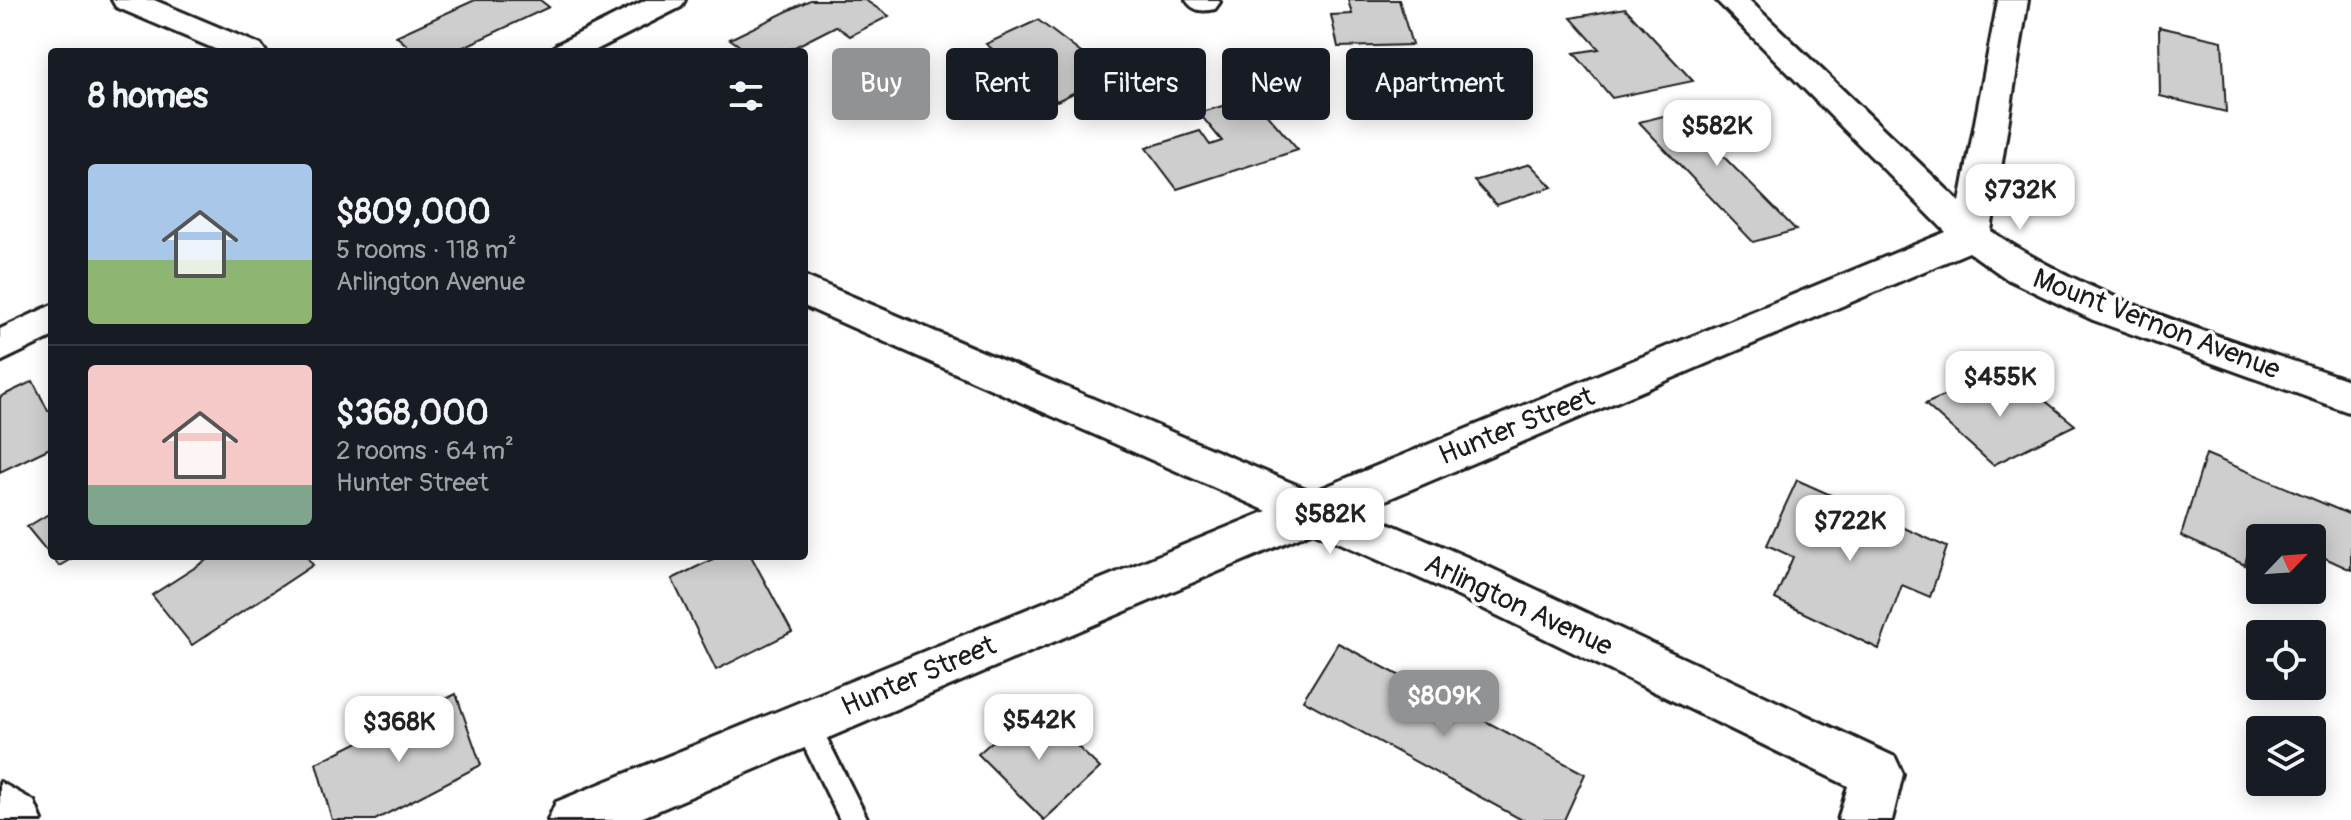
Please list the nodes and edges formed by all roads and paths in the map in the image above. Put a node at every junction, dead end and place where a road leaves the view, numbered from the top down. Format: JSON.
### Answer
{"nodes":[{"id":1,"x":127,"y":0,"type":"edge"},
{"id":2,"x":670,"y":0,"type":"edge"},
{"id":3,"x":1731,"y":0,"type":"edge"},
{"id":4,"x":2013,"y":0,"type":"edge"},
{"id":5,"x":241,"y":48,"type":"edge"},
{"id":6,"x":575,"y":48,"type":"edge"},
{"id":7,"x":1972,"y":236,"type":"junction"},
{"id":8,"x":808,"y":292,"type":"edge"},
{"id":9,"x":48,"y":321,"type":"edge"},
{"id":10,"x":0,"y":347,"type":"edge"},
{"id":11,"x":2351,"y":397,"type":"edge"},
{"id":12,"x":1311,"y":509,"type":"junction"},
{"id":13,"x":805,"y":722,"type":"junction"},
{"id":14,"x":1871,"y":797,"type":"edge"},
{"id":15,"x":0,"y":809,"type":"edge"},
{"id":16,"x":14,"y":820,"type":"edge"},
{"id":17,"x":575,"y":820,"type":"edge"},
{"id":18,"x":854,"y":820,"type":"edge"}],
"edges":[{"from":1,"to":5,"type":"street"},
{"from":2,"to":6,"type":"street"},
{"from":3,"to":7,"type":"street","name":"Mount Vernon Avenue"},
{"from":4,"to":7,"type":"street"},
{"from":7,"to":11,"type":"street","name":"Mount Vernon Avenue"},
{"from":7,"to":12,"type":"street","name":"Hunter Street"},
{"from":8,"to":12,"type":"street","name":"Arlington Avenue"},
{"from":9,"to":10,"type":"street"},
{"from":12,"to":13,"type":"street","name":"Hunter Street"},
{"from":12,"to":14,"type":"street","name":"Arlington Avenue"},
{"from":13,"to":17,"type":"street","name":"Hunter Street"},
{"from":13,"to":18,"type":"lane"},
{"from":15,"to":16,"type":"main road"}]}
